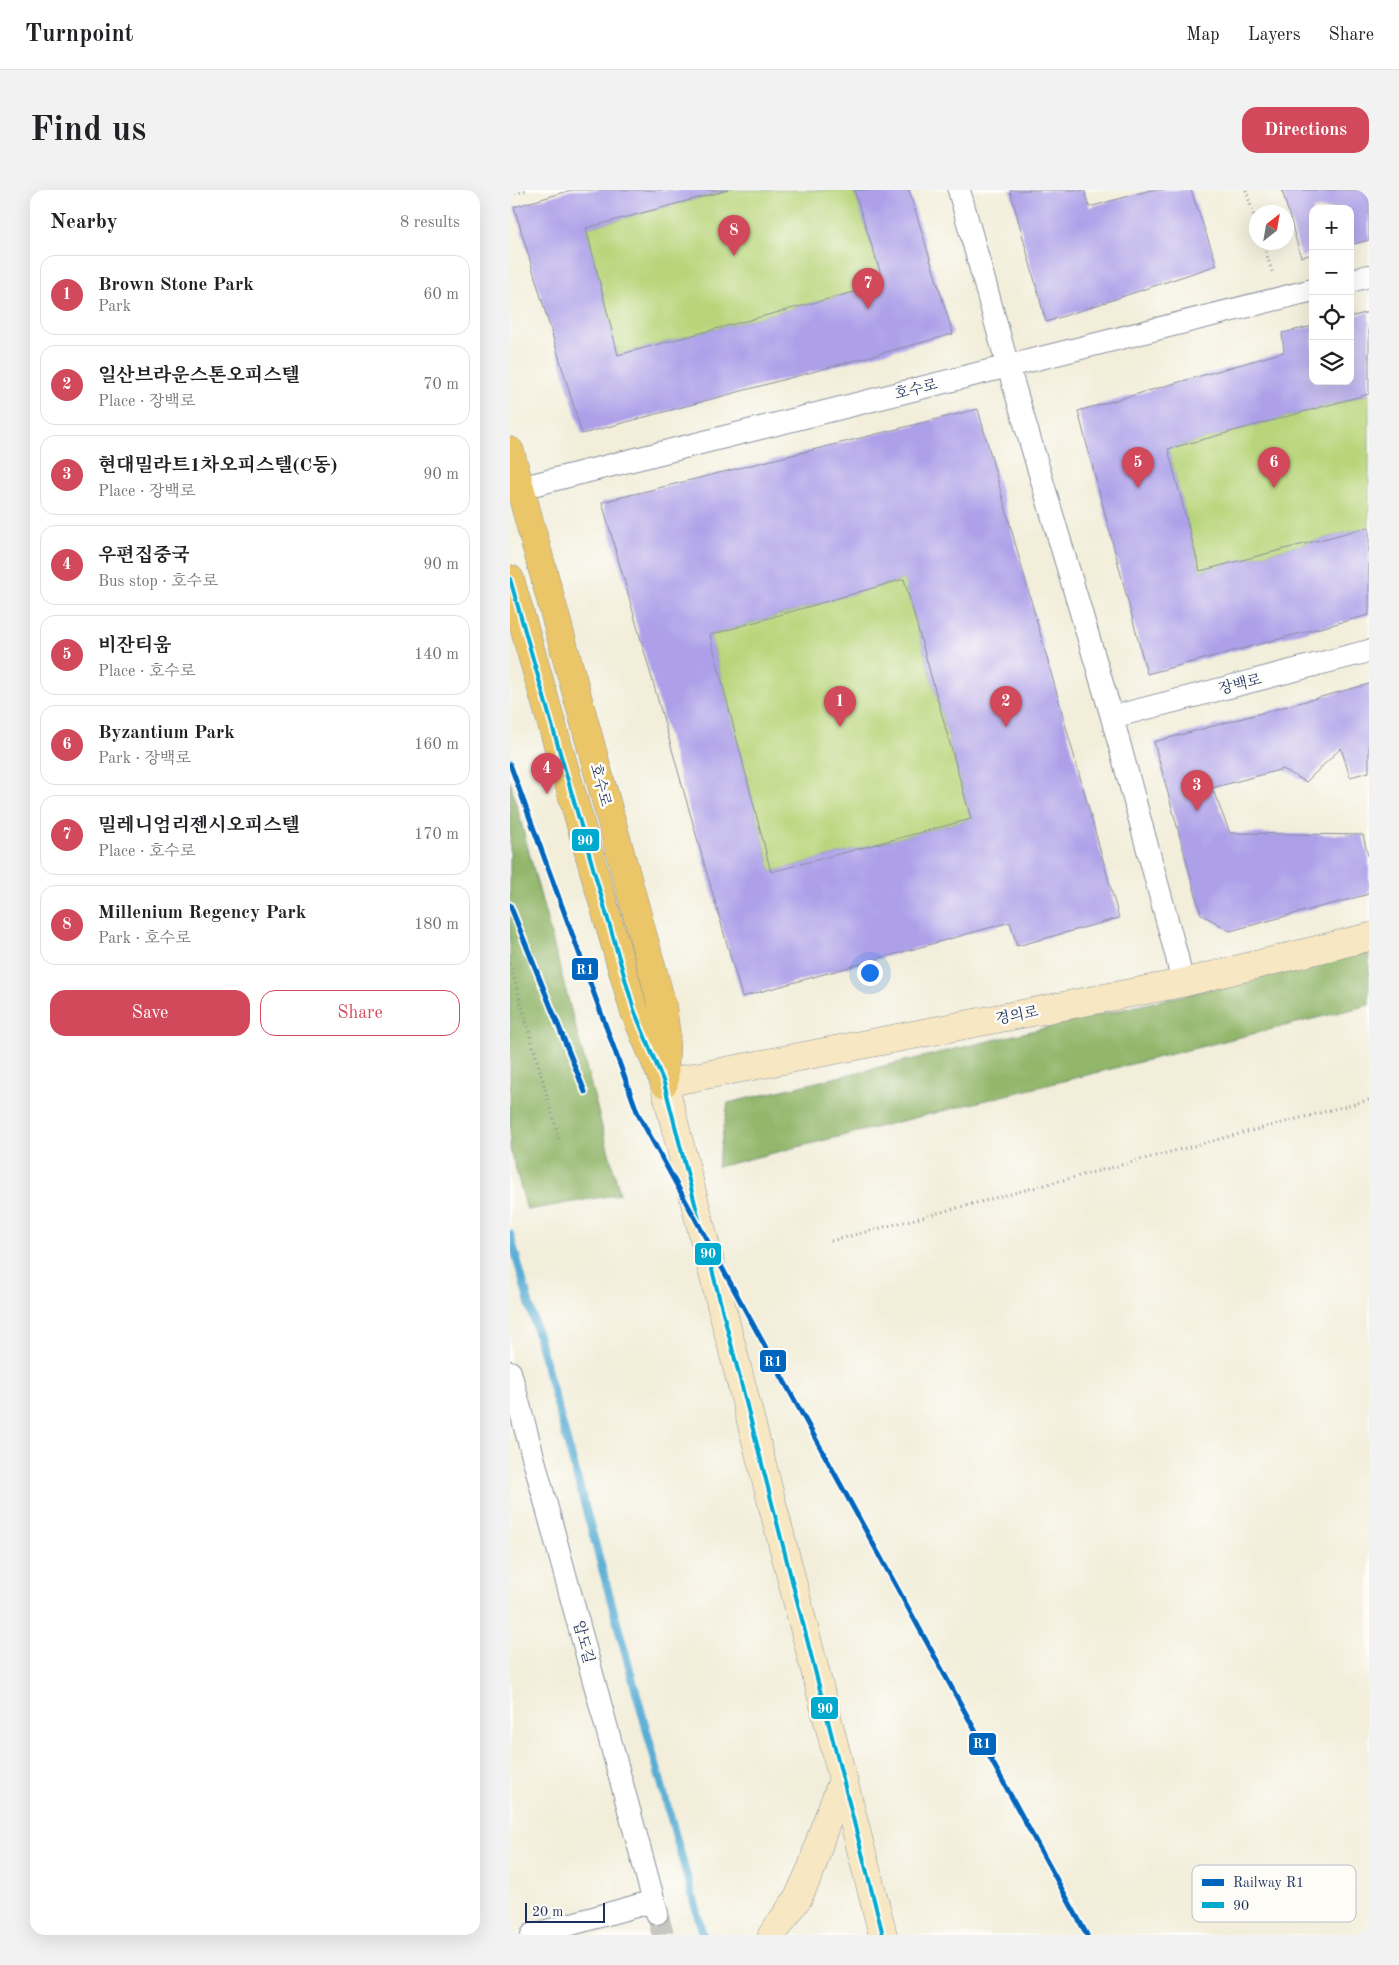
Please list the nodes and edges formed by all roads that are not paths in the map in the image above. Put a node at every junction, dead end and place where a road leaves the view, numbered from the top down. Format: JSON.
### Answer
{"nodes":[{"id":1,"x":960,"y":190,"type":"edge"},
{"id":2,"x":1369,"y":276,"type":"edge"},
{"id":3,"x":1354,"y":280,"type":"edge"},
{"id":4,"x":1309,"y":291,"type":"edge"},
{"id":5,"x":1008,"y":366,"type":"junction"},
{"id":6,"x":510,"y":451,"type":"edge"},
{"id":7,"x":520,"y":488,"type":"junction"},
{"id":8,"x":510,"y":579,"type":"edge"},
{"id":9,"x":1369,"y":651,"type":"edge"},
{"id":10,"x":1112,"y":718,"type":"junction"},
{"id":11,"x":1369,"y":937,"type":"edge"},
{"id":12,"x":1182,"y":983,"type":"junction"},
{"id":13,"x":664,"y":1083,"type":"junction"},
{"id":14,"x":510,"y":1372,"type":"edge"},
{"id":15,"x":843,"y":1780,"type":"junction"},
{"id":16,"x":876,"y":1934,"type":"edge"},
{"id":17,"x":532,"y":1935,"type":"edge"},
{"id":18,"x":772,"y":1935,"type":"edge"}],
"edges":[{"from":1,"to":5,"type":"street"},
{"from":2,"to":3,"type":"street"},
{"from":4,"to":5,"type":"street","name":"호수로"},
{"from":5,"to":7,"type":"street","name":"호수로"},
{"from":5,"to":10,"type":"street"},
{"from":6,"to":7,"type":"main road","name":"호수로"},
{"from":7,"to":13,"type":"main road","name":"호수로"},
{"from":8,"to":13,"type":"main road","name":"호수로"},
{"from":9,"to":10,"type":"street","name":"장백로"},
{"from":10,"to":12,"type":"street"},
{"from":11,"to":12,"type":"main road","name":"경의로"},
{"from":12,"to":13,"type":"main road","name":"경의로"},
{"from":13,"to":15,"type":"main road","name":"호수로"},
{"from":14,"to":17,"type":"street","name":"압도길"},
{"from":15,"to":16,"type":"main road","name":"호수로"},
{"from":15,"to":18,"type":"main road"}]}
